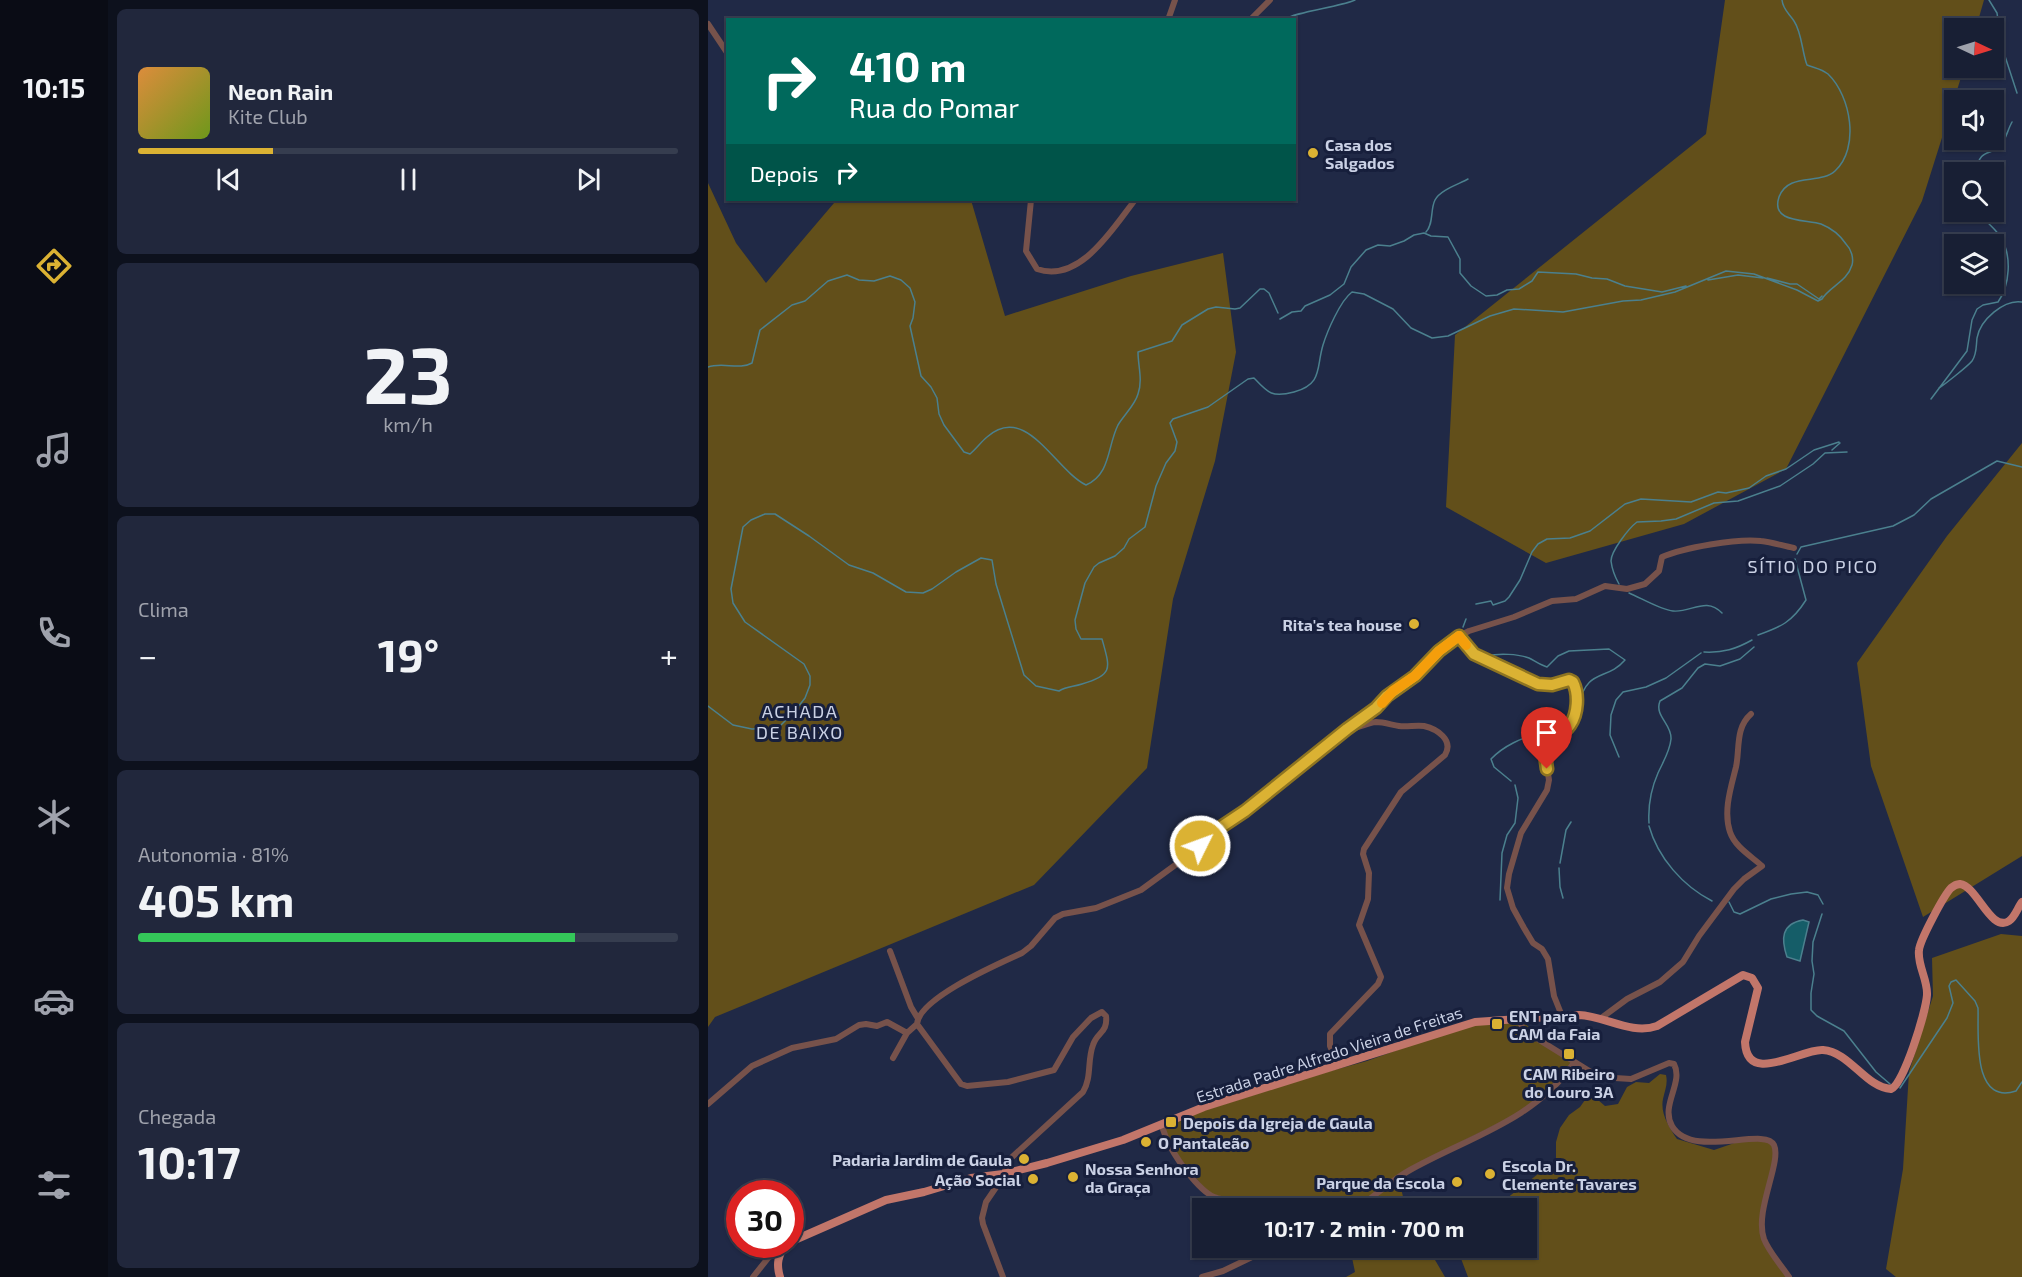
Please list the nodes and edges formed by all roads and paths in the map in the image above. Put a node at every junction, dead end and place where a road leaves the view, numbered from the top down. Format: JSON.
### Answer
{"nodes":[{"id":1,"x":1175,"y":0,"type":"edge"},
{"id":2,"x":1270,"y":0,"type":"edge"},
{"id":3,"x":1169,"y":18,"type":"edge"},
{"id":4,"x":1252,"y":18,"type":"edge"},
{"id":5,"x":708,"y":24,"type":"edge"},
{"id":6,"x":726,"y":51,"type":"edge"},
{"id":7,"x":1031,"y":201,"type":"edge"},
{"id":8,"x":1134,"y":201,"type":"edge"},
{"id":9,"x":1794,"y":548,"type":"dead end"},
{"id":10,"x":1459,"y":636,"type":"junction"},
{"id":11,"x":1750,"y":714,"type":"dead end"},
{"id":12,"x":1347,"y":729,"type":"junction"},
{"id":13,"x":2022,"y":902,"type":"edge"},
{"id":14,"x":890,"y":951,"type":"dead end"},
{"id":15,"x":1562,"y":1016,"type":"junction"},
{"id":16,"x":1519,"y":1019,"type":"junction"},
{"id":17,"x":1600,"y":1019,"type":"junction"},
{"id":18,"x":917,"y":1021,"type":"junction"},
{"id":19,"x":907,"y":1033,"type":"junction"},
{"id":20,"x":893,"y":1058,"type":"dead end"},
{"id":21,"x":1574,"y":1063,"type":"junction"},
{"id":22,"x":1338,"y":1064,"type":"junction"},
{"id":23,"x":708,"y":1104,"type":"edge"},
{"id":24,"x":1161,"y":1124,"type":"junction"},
{"id":25,"x":1003,"y":1174,"type":"junction"},
{"id":26,"x":1215,"y":1198,"type":"edge"},
{"id":27,"x":1369,"y":1198,"type":"edge"},
{"id":28,"x":804,"y":1236,"type":"edge"},
{"id":29,"x":768,"y":1258,"type":"edge"},
{"id":30,"x":779,"y":1258,"type":"edge"},
{"id":31,"x":1249,"y":1258,"type":"edge"},
{"id":32,"x":753,"y":1277,"type":"edge"},
{"id":33,"x":780,"y":1277,"type":"edge"},
{"id":34,"x":1003,"y":1277,"type":"edge"},
{"id":35,"x":1202,"y":1277,"type":"edge"},
{"id":36,"x":1789,"y":1277,"type":"edge"}],
"edges":[{"from":1,"to":3,"type":"street"},
{"from":2,"to":4,"type":"street"},
{"from":5,"to":6,"type":"street"},
{"from":7,"to":8,"type":"street"},
{"from":9,"to":10,"type":"street"},
{"from":10,"to":12,"type":"street"},
{"from":10,"to":15,"type":"street"},
{"from":11,"to":17,"type":"street"},
{"from":12,"to":18,"type":"street"},
{"from":12,"to":22,"type":"street"},
{"from":13,"to":17,"type":"main road","name":"Estrada Padre Alfredo Vieira de Freitas"},
{"from":14,"to":18,"type":"street"},
{"from":15,"to":16,"type":"main road","name":"Estrada Padre Alfredo Vieira de Freitas"},
{"from":15,"to":17,"type":"main road","name":"Estrada Padre Alfredo Vieira de Freitas"},
{"from":16,"to":21,"type":"street"},
{"from":16,"to":22,"type":"main road","name":"Estrada Padre Alfredo Vieira de Freitas"},
{"from":18,"to":19,"type":"street"},
{"from":18,"to":25,"type":"street"},
{"from":19,"to":20,"type":"street"},
{"from":19,"to":23,"type":"street"},
{"from":21,"to":27,"type":"street"},
{"from":21,"to":36,"type":"street"},
{"from":22,"to":24,"type":"main road","name":"Estrada Padre Alfredo Vieira de Freitas"},
{"from":24,"to":25,"type":"main road","name":"Estrada Padre Alfredo Vieira de Freitas"},
{"from":24,"to":26,"type":"street"},
{"from":25,"to":28,"type":"main road","name":"Estrada Padre Alfredo Vieira de Freitas"},
{"from":25,"to":34,"type":"street"},
{"from":29,"to":32,"type":"street"},
{"from":30,"to":33,"type":"main road"},
{"from":31,"to":35,"type":"street"}]}
